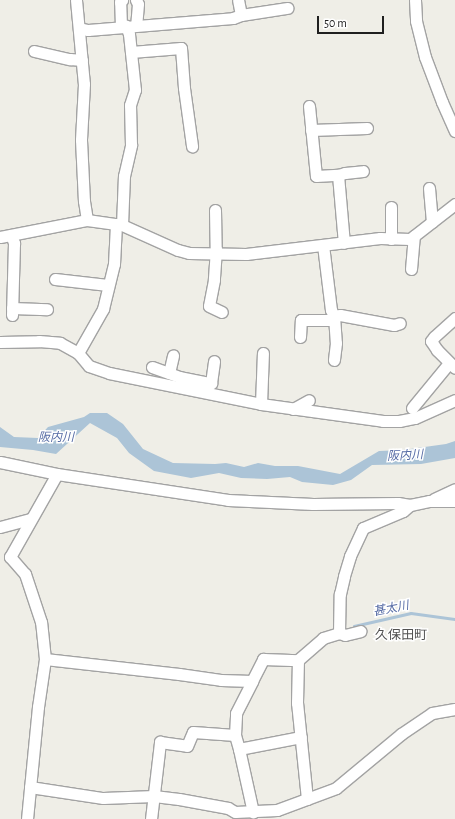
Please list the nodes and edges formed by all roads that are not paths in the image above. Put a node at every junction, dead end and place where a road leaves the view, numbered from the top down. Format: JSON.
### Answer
{"nodes":[{"id":1,"x":76,"y":0,"type":"edge"},
{"id":2,"x":122,"y":0,"type":"edge"},
{"id":3,"x":136,"y":0,"type":"edge"},
{"id":4,"x":238,"y":0,"type":"edge"},
{"id":5,"x":414,"y":0,"type":"edge"},
{"id":6,"x":287,"y":8,"type":"dead end"},
{"id":7,"x":241,"y":15,"type":"junction"},
{"id":8,"x":128,"y":26,"type":"junction"},
{"id":9,"x":79,"y":28,"type":"junction"},
{"id":10,"x":34,"y":51,"type":"dead end"},
{"id":11,"x":131,"y":52,"type":"junction"},
{"id":12,"x":82,"y":60,"type":"junction"},
{"id":13,"x":310,"y":106,"type":"dead end"},
{"id":14,"x":367,"y":128,"type":"dead end"},
{"id":15,"x":454,"y":128,"type":"edge"},
{"id":16,"x":311,"y":130,"type":"junction"},
{"id":17,"x":192,"y":146,"type":"dead end"},
{"id":18,"x":363,"y":170,"type":"dead end"},
{"id":19,"x":338,"y":175,"type":"junction"},
{"id":20,"x":428,"y":188,"type":"dead end"},
{"id":21,"x":455,"y":204,"type":"edge"},
{"id":22,"x":391,"y":207,"type":"dead end"},
{"id":23,"x":216,"y":210,"type":"dead end"},
{"id":24,"x":87,"y":220,"type":"junction"},
{"id":25,"x":432,"y":222,"type":"junction"},
{"id":26,"x":119,"y":224,"type":"junction"},
{"id":27,"x":6,"y":236,"type":"edge"},
{"id":28,"x":414,"y":236,"type":"junction"},
{"id":29,"x":391,"y":239,"type":"junction"},
{"id":30,"x":344,"y":243,"type":"junction"},
{"id":31,"x":323,"y":245,"type":"junction"},
{"id":32,"x":215,"y":255,"type":"junction"},
{"id":33,"x":411,"y":270,"type":"dead end"},
{"id":34,"x":55,"y":279,"type":"dead end"},
{"id":35,"x":108,"y":285,"type":"junction"},
{"id":36,"x":47,"y":309,"type":"dead end"},
{"id":37,"x":222,"y":312,"type":"dead end"},
{"id":38,"x":334,"y":316,"type":"junction"},
{"id":39,"x":455,"y":318,"type":"edge"},
{"id":40,"x":400,"y":323,"type":"dead end"},
{"id":41,"x":300,"y":337,"type":"dead end"},
{"id":42,"x":0,"y":342,"type":"edge"},
{"id":43,"x":78,"y":353,"type":"junction"},
{"id":44,"x":263,"y":353,"type":"dead end"},
{"id":45,"x":173,"y":355,"type":"dead end"},
{"id":46,"x":334,"y":360,"type":"dead end"},
{"id":47,"x":214,"y":361,"type":"dead end"},
{"id":48,"x":453,"y":365,"type":"edge"},
{"id":49,"x":152,"y":367,"type":"dead end"},
{"id":50,"x":175,"y":378,"type":"junction"},
{"id":51,"x":309,"y":400,"type":"dead end"},
{"id":52,"x":455,"y":400,"type":"edge"},
{"id":53,"x":261,"y":404,"type":"junction"},
{"id":54,"x":412,"y":408,"type":"dead end"},
{"id":55,"x":293,"y":409,"type":"junction"},
{"id":56,"x":0,"y":462,"type":"edge"},
{"id":57,"x":57,"y":474,"type":"junction"},
{"id":58,"x":455,"y":489,"type":"edge"},
{"id":59,"x":429,"y":501,"type":"junction"},
{"id":60,"x":455,"y":501,"type":"edge"},
{"id":61,"x":410,"y":505,"type":"junction"},
{"id":62,"x":30,"y":519,"type":"junction"},
{"id":63,"x":0,"y":527,"type":"edge"},
{"id":64,"x":361,"y":631,"type":"dead end"},
{"id":65,"x":339,"y":633,"type":"junction"},
{"id":66,"x":45,"y":659,"type":"junction"},
{"id":67,"x":298,"y":660,"type":"junction"},
{"id":68,"x":252,"y":681,"type":"junction"},
{"id":69,"x":455,"y":709,"type":"edge"},
{"id":70,"x":235,"y":735,"type":"junction"},
{"id":71,"x":301,"y":737,"type":"junction"},
{"id":72,"x":239,"y":749,"type":"junction"},
{"id":73,"x":30,"y":786,"type":"junction"},
{"id":74,"x":154,"y":796,"type":"junction"},
{"id":75,"x":307,"y":799,"type":"junction"},
{"id":76,"x":253,"y":812,"type":"junction"},
{"id":77,"x":276,"y":814,"type":"edge"},
{"id":78,"x":232,"y":816,"type":"edge"},
{"id":79,"x":27,"y":819,"type":"edge"},
{"id":80,"x":151,"y":819,"type":"edge"}],
"edges":[{"from":1,"to":9,"type":"street"},
{"from":2,"to":8,"type":"street"},
{"from":3,"to":8,"type":"street"},
{"from":4,"to":7,"type":"street"},
{"from":5,"to":15,"type":"street"},
{"from":6,"to":7,"type":"street"},
{"from":7,"to":8,"type":"street"},
{"from":8,"to":9,"type":"street"},
{"from":8,"to":11,"type":"street"},
{"from":9,"to":12,"type":"street"},
{"from":10,"to":12,"type":"street"},
{"from":11,"to":17,"type":"street"},
{"from":11,"to":26,"type":"street"},
{"from":12,"to":24,"type":"street"},
{"from":13,"to":16,"type":"street"},
{"from":14,"to":16,"type":"street"},
{"from":16,"to":19,"type":"street"},
{"from":18,"to":19,"type":"street"},
{"from":19,"to":30,"type":"street"},
{"from":20,"to":25,"type":"street"},
{"from":21,"to":25,"type":"street"},
{"from":22,"to":29,"type":"street"},
{"from":23,"to":32,"type":"street"},
{"from":24,"to":26,"type":"street"},
{"from":24,"to":27,"type":"street"},
{"from":25,"to":28,"type":"street"},
{"from":26,"to":32,"type":"street"},
{"from":26,"to":35,"type":"street"},
{"from":27,"to":36,"type":"street"},
{"from":28,"to":29,"type":"street"},
{"from":28,"to":33,"type":"street"},
{"from":29,"to":30,"type":"street"},
{"from":30,"to":31,"type":"street"},
{"from":31,"to":32,"type":"street"},
{"from":31,"to":38,"type":"street"},
{"from":32,"to":37,"type":"street"},
{"from":34,"to":35,"type":"street"},
{"from":35,"to":43,"type":"street"},
{"from":38,"to":40,"type":"street"},
{"from":38,"to":41,"type":"street"},
{"from":38,"to":46,"type":"street"},
{"from":39,"to":48,"type":"street"},
{"from":42,"to":43,"type":"street"},
{"from":43,"to":50,"type":"street"},
{"from":44,"to":53,"type":"street"},
{"from":45,"to":50,"type":"street"},
{"from":47,"to":50,"type":"street"},
{"from":48,"to":54,"type":"street"},
{"from":49,"to":50,"type":"street"},
{"from":50,"to":53,"type":"street"},
{"from":51,"to":55,"type":"street"},
{"from":52,"to":55,"type":"street"},
{"from":53,"to":55,"type":"street"},
{"from":56,"to":57,"type":"street"},
{"from":57,"to":61,"type":"street"},
{"from":57,"to":62,"type":"street"},
{"from":58,"to":59,"type":"street"},
{"from":59,"to":60,"type":"street"},
{"from":59,"to":61,"type":"street"},
{"from":61,"to":65,"type":"street"},
{"from":62,"to":63,"type":"street"},
{"from":62,"to":66,"type":"street"},
{"from":64,"to":65,"type":"street"},
{"from":65,"to":67,"type":"street"},
{"from":66,"to":68,"type":"street"},
{"from":66,"to":73,"type":"street"},
{"from":67,"to":68,"type":"street"},
{"from":67,"to":71,"type":"street"},
{"from":68,"to":70,"type":"street"},
{"from":69,"to":75,"type":"street"},
{"from":70,"to":72,"type":"street"},
{"from":70,"to":74,"type":"street"},
{"from":71,"to":72,"type":"street"},
{"from":71,"to":75,"type":"street"},
{"from":72,"to":76,"type":"street"},
{"from":73,"to":74,"type":"street"},
{"from":73,"to":79,"type":"street"},
{"from":74,"to":78,"type":"street"},
{"from":74,"to":80,"type":"street"},
{"from":75,"to":77,"type":"street"},
{"from":76,"to":77,"type":"street"},
{"from":76,"to":78,"type":"street"}]}
